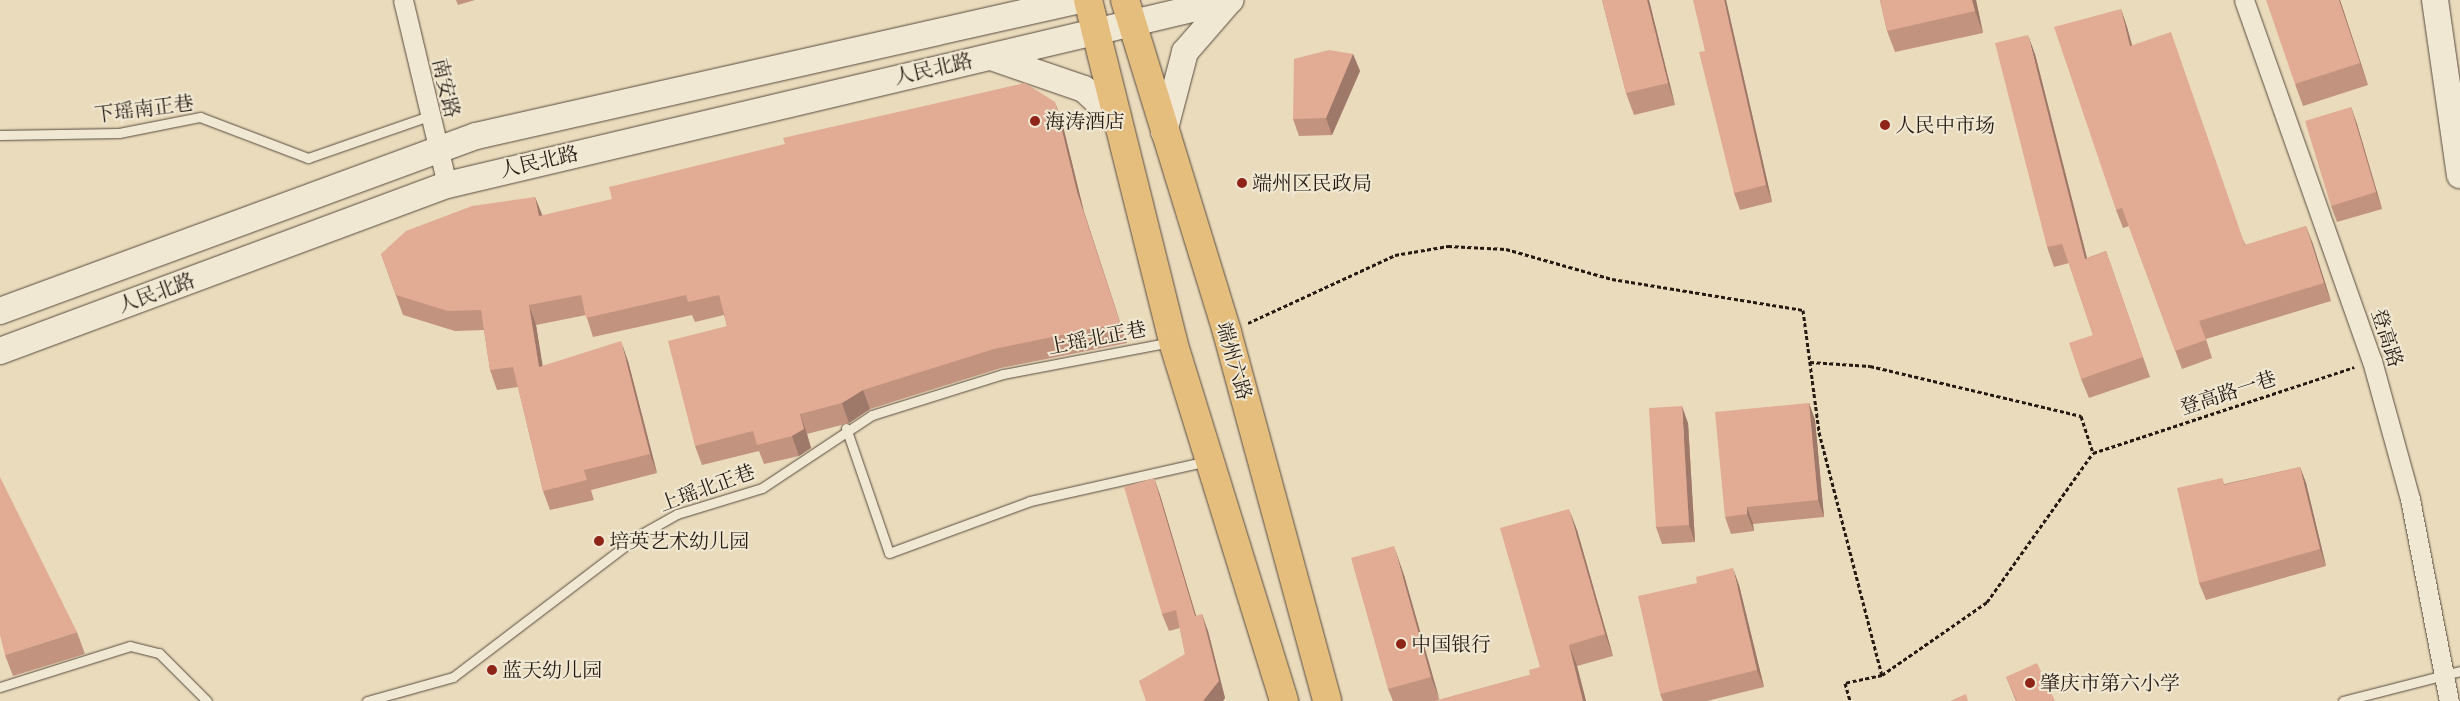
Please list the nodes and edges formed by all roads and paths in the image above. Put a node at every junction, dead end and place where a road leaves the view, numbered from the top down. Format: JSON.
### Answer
{"nodes":[{"id":1,"x":403,"y":0,"type":"edge"},
{"id":2,"x":1080,"y":0,"type":"edge"},
{"id":3,"x":1088,"y":0,"type":"edge"},
{"id":4,"x":1230,"y":0,"type":"edge"},
{"id":5,"x":2244,"y":0,"type":"edge"},
{"id":6,"x":2435,"y":0,"type":"edge"},
{"id":7,"x":1128,"y":12,"type":"edge"},
{"id":8,"x":1004,"y":13,"type":"edge"},
{"id":9,"x":1095,"y":31,"type":"junction"},
{"id":10,"x":1019,"y":49,"type":"junction"},
{"id":11,"x":988,"y":56,"type":"junction"},
{"id":12,"x":429,"y":116,"type":"junction"},
{"id":13,"x":1117,"y":120,"type":"junction"},
{"id":14,"x":1164,"y":132,"type":"junction"},
{"id":15,"x":0,"y":135,"type":"edge"},
{"id":16,"x":437,"y":149,"type":"junction"},
{"id":17,"x":2460,"y":175,"type":"edge"},
{"id":18,"x":447,"y":184,"type":"junction"},
{"id":19,"x":0,"y":311,"type":"edge"},
{"id":20,"x":1227,"y":332,"type":"junction"},
{"id":21,"x":1173,"y":342,"type":"junction"},
{"id":22,"x":0,"y":351,"type":"edge"},
{"id":23,"x":1810,"y":362,"type":"junction"},
{"id":24,"x":2372,"y":362,"type":"junction"},
{"id":25,"x":846,"y":428,"type":"junction"},
{"id":26,"x":2093,"y":453,"type":"junction"},
{"id":27,"x":1209,"y":461,"type":"junction"},
{"id":28,"x":2452,"y":673,"type":"edge"},
{"id":29,"x":1882,"y":675,"type":"junction"},
{"id":30,"x":0,"y":687,"type":"edge"},
{"id":31,"x":207,"y":701,"type":"edge"},
{"id":32,"x":367,"y":701,"type":"edge"},
{"id":33,"x":1284,"y":701,"type":"edge"},
{"id":34,"x":1327,"y":701,"type":"edge"},
{"id":35,"x":1850,"y":701,"type":"edge"},
{"id":36,"x":2342,"y":701,"type":"edge"},
{"id":37,"x":2449,"y":701,"type":"edge"}],
"edges":[{"from":1,"to":12,"type":"street","name":"南安路"},
{"from":2,"to":8,"type":"main road","name":"人民北路"},
{"from":3,"to":9,"type":"main road"},
{"from":4,"to":7,"type":"main road","name":"人民北路"},
{"from":4,"to":14,"type":"main road"},
{"from":5,"to":24,"type":"street","name":"登高路"},
{"from":6,"to":17,"type":"main road"},
{"from":7,"to":9,"type":"main road","name":"人民北路"},
{"from":7,"to":14,"type":"main road","name":"端州六路"},
{"from":8,"to":10,"type":"main road"},
{"from":8,"to":16,"type":"main road","name":"人民北路"},
{"from":9,"to":10,"type":"main road","name":"人民北路"},
{"from":9,"to":13,"type":"main road"},
{"from":10,"to":11,"type":"main road","name":"人民北路"},
{"from":11,"to":13,"type":"main road"},
{"from":11,"to":18,"type":"main road","name":"人民北路"},
{"from":12,"to":15,"type":"lane","name":"下瑶南正巷"},
{"from":12,"to":16,"type":"street","name":"南安路"},
{"from":13,"to":21,"type":"main road"},
{"from":14,"to":20,"type":"main road","name":"端州六路"},
{"from":16,"to":18,"type":"street","name":"南安路"},
{"from":16,"to":19,"type":"main road","name":"人民北路"},
{"from":18,"to":22,"type":"main road","name":"人民北路"},
{"from":20,"to":23,"type":"path"},
{"from":20,"to":34,"type":"main road","name":"端州六路"},
{"from":21,"to":25,"type":"lane","name":"上瑶北正巷"},
{"from":21,"to":27,"type":"main road"},
{"from":23,"to":26,"type":"path"},
{"from":23,"to":29,"type":"path"},
{"from":24,"to":26,"type":"path","name":"登高路一巷"},
{"from":24,"to":28,"type":"street","name":"登高路"},
{"from":25,"to":27,"type":"lane"},
{"from":25,"to":32,"type":"lane","name":"上瑶北正巷"},
{"from":26,"to":29,"type":"path"},
{"from":27,"to":33,"type":"main road"},
{"from":28,"to":36,"type":"lane"},
{"from":28,"to":37,"type":"street","name":"登高路"},
{"from":29,"to":35,"type":"path"},
{"from":30,"to":31,"type":"lane"}]}
